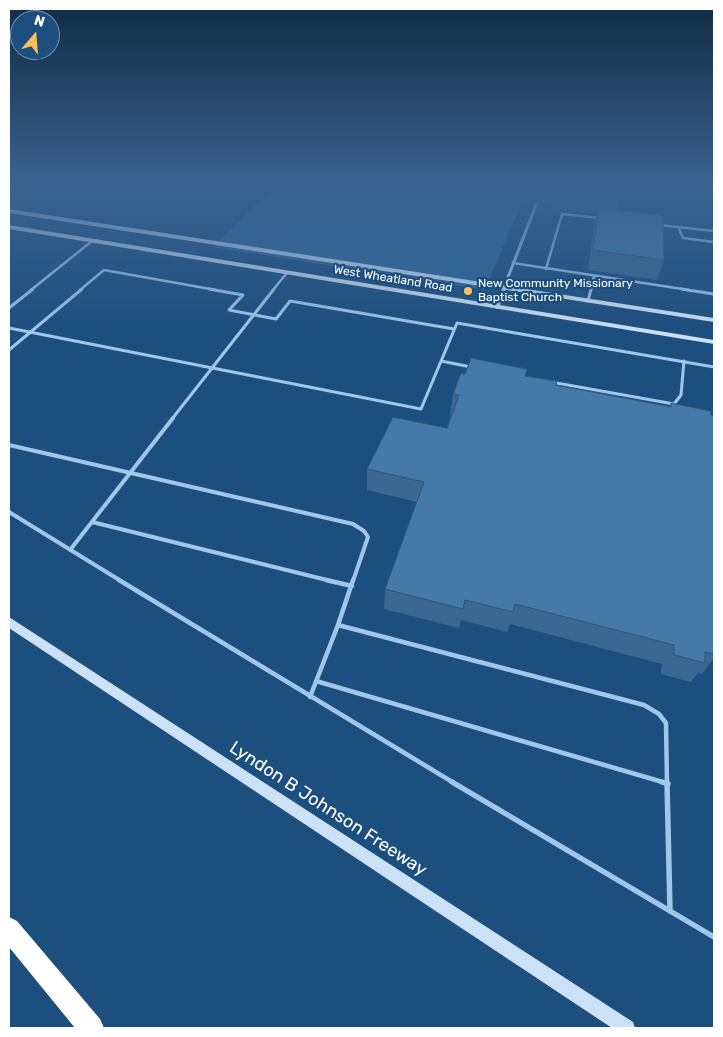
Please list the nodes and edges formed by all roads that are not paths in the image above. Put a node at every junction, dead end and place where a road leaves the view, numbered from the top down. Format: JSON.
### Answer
{"nodes":[{"id":1,"x":59,"y":235,"type":"edge"},
{"id":2,"x":100,"y":235,"type":"edge"},
{"id":3,"x":165,"y":235,"type":"edge"},
{"id":4,"x":524,"y":235,"type":"edge"},
{"id":5,"x":556,"y":235,"type":"edge"},
{"id":6,"x":680,"y":235,"type":"edge"},
{"id":7,"x":92,"y":241,"type":"junction"},
{"id":8,"x":714,"y":242,"type":"edge"},
{"id":9,"x":513,"y":263,"type":"junction"},
{"id":10,"x":546,"y":268,"type":"junction"},
{"id":11,"x":286,"y":274,"type":"junction"},
{"id":12,"x":594,"y":276,"type":"junction"},
{"id":13,"x":504,"y":288,"type":"junction"},
{"id":14,"x":714,"y":294,"type":"edge"},
{"id":15,"x":588,"y":301,"type":"junction"},
{"id":16,"x":497,"y":307,"type":"junction"},
{"id":17,"x":9,"y":308,"type":"edge"},
{"id":18,"x":255,"y":315,"type":"junction"},
{"id":19,"x":714,"y":320,"type":"edge"},
{"id":20,"x":9,"y":328,"type":"edge"},
{"id":21,"x":454,"y":329,"type":"junction"},
{"id":22,"x":30,"y":332,"type":"junction"},
{"id":23,"x":714,"y":342,"type":"edge"},
{"id":24,"x":9,"y":350,"type":"edge"},
{"id":25,"x":441,"y":361,"type":"junction"},
{"id":26,"x":684,"y":362,"type":"junction"},
{"id":27,"x":714,"y":367,"type":"edge"},
{"id":28,"x":212,"y":368,"type":"junction"},
{"id":29,"x":480,"y":368,"type":"edge"},
{"id":30,"x":548,"y":381,"type":"edge"},
{"id":31,"x":9,"y":445,"type":"edge"},
{"id":32,"x":128,"y":474,"type":"junction"},
{"id":33,"x":9,"y":512,"type":"edge"},
{"id":34,"x":92,"y":522,"type":"junction"},
{"id":35,"x":70,"y":550,"type":"junction"},
{"id":36,"x":352,"y":586,"type":"junction"},
{"id":37,"x":9,"y":622,"type":"edge"},
{"id":38,"x":338,"y":625,"type":"junction"},
{"id":39,"x":316,"y":681,"type":"junction"},
{"id":40,"x":310,"y":697,"type":"junction"},
{"id":41,"x":668,"y":784,"type":"junction"},
{"id":42,"x":670,"y":911,"type":"junction"},
{"id":43,"x":9,"y":929,"type":"edge"},
{"id":44,"x":714,"y":937,"type":"edge"},
{"id":45,"x":91,"y":1028,"type":"edge"},
{"id":46,"x":627,"y":1028,"type":"edge"}],
"edges":[{"from":1,"to":7,"type":"main road","name":"West Wheatland Road"},
{"from":2,"to":7,"type":"main road"},
{"from":3,"to":13,"type":"main road","name":"West Wheatland Road"},
{"from":4,"to":9,"type":"street"},
{"from":5,"to":10,"type":"lane"},
{"from":6,"to":8,"type":"lane"},
{"from":7,"to":11,"type":"main road","name":"West Wheatland Road"},
{"from":7,"to":17,"type":"lane"},
{"from":9,"to":10,"type":"lane"},
{"from":9,"to":13,"type":"street"},
{"from":10,"to":12,"type":"lane"},
{"from":11,"to":16,"type":"main road","name":"West Wheatland Road"},
{"from":11,"to":18,"type":"lane"},
{"from":12,"to":14,"type":"lane"},
{"from":12,"to":15,"type":"lane"},
{"from":13,"to":15,"type":"main road","name":"West Wheatland Road"},
{"from":13,"to":16,"type":"street"},
{"from":15,"to":19,"type":"main road","name":"West Wheatland Road"},
{"from":16,"to":23,"type":"main road","name":"West Wheatland Road"},
{"from":18,"to":21,"type":"lane"},
{"from":18,"to":22,"type":"lane"},
{"from":18,"to":28,"type":"lane"},
{"from":20,"to":22,"type":"lane"},
{"from":21,"to":25,"type":"lane"},
{"from":21,"to":26,"type":"lane"},
{"from":22,"to":24,"type":"lane"},
{"from":22,"to":28,"type":"lane"},
{"from":25,"to":28,"type":"lane"},
{"from":25,"to":29,"type":"lane"},
{"from":26,"to":27,"type":"lane"},
{"from":26,"to":30,"type":"lane"},
{"from":28,"to":32,"type":"lane"},
{"from":31,"to":32,"type":"lane"},
{"from":32,"to":34,"type":"lane"},
{"from":32,"to":36,"type":"lane"},
{"from":33,"to":35,"type":"lane"},
{"from":34,"to":35,"type":"lane"},
{"from":34,"to":36,"type":"lane"},
{"from":35,"to":40,"type":"lane"},
{"from":36,"to":38,"type":"lane"},
{"from":37,"to":46,"type":"main road","name":"Lyndon B Johnson Freeway"},
{"from":38,"to":39,"type":"lane"},
{"from":38,"to":41,"type":"lane"},
{"from":39,"to":40,"type":"lane"},
{"from":39,"to":41,"type":"lane"},
{"from":40,"to":42,"type":"lane"},
{"from":41,"to":42,"type":"lane"},
{"from":42,"to":44,"type":"lane"},
{"from":43,"to":45,"type":"highway"}]}
